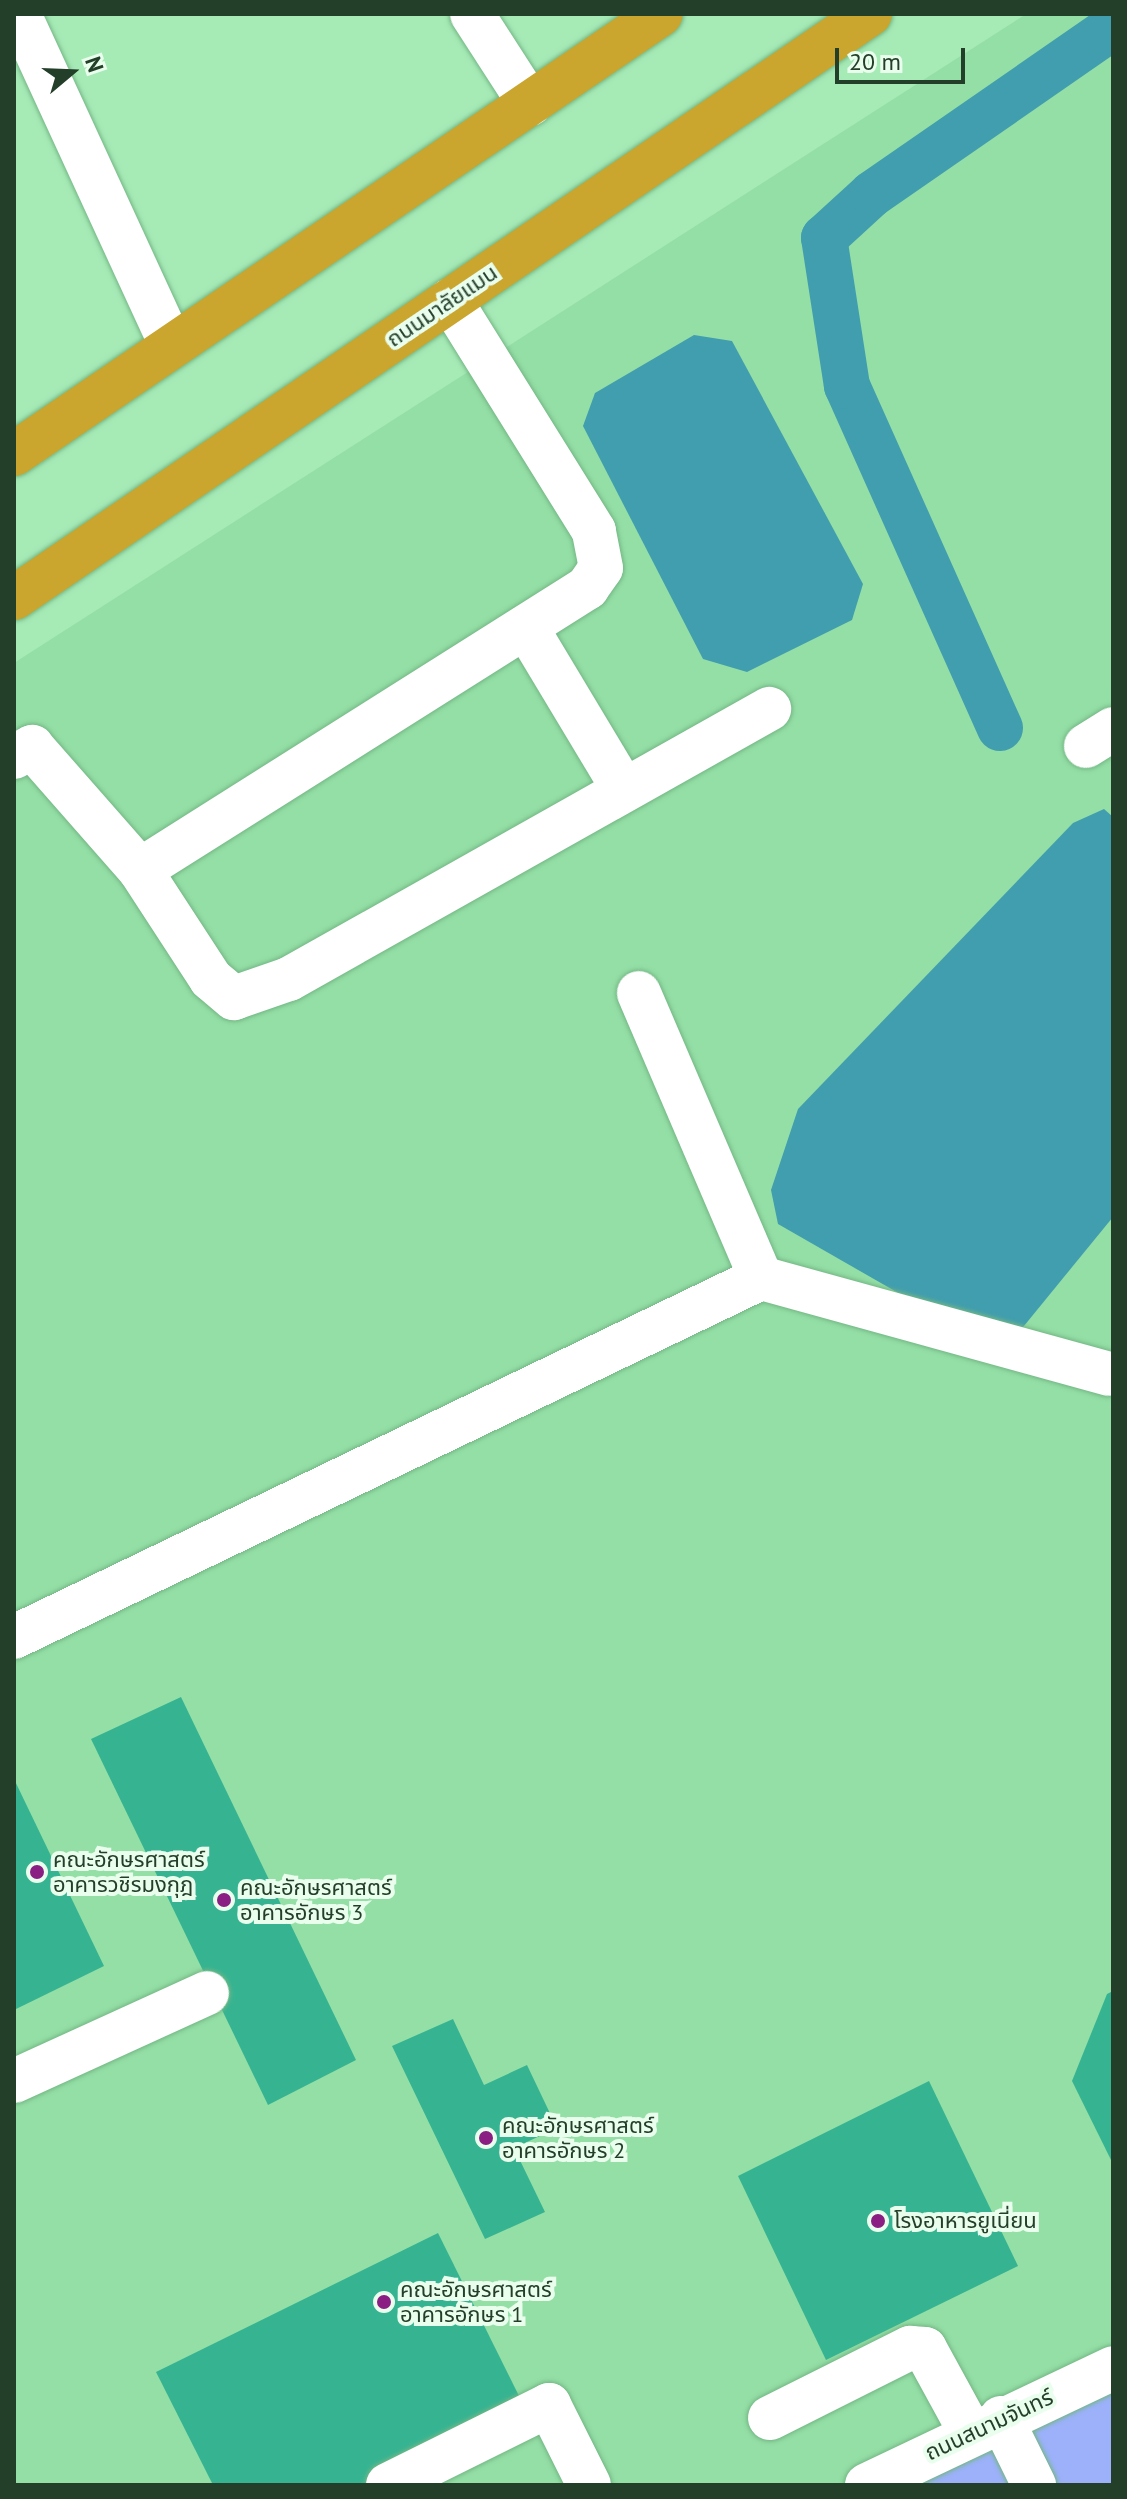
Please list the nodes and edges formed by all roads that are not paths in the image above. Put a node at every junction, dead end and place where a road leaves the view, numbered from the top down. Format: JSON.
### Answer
{"nodes":[{"id":1,"x":19,"y":14,"type":"edge"},
{"id":2,"x":472,"y":14,"type":"edge"},
{"id":3,"x":661,"y":14,"type":"edge"},
{"id":4,"x":870,"y":14,"type":"edge"},
{"id":5,"x":530,"y":104,"type":"junction"},
{"id":6,"x":450,"y":300,"type":"junction"},
{"id":7,"x":171,"y":345,"type":"junction"},
{"id":8,"x":14,"y":454,"type":"edge"},
{"id":9,"x":14,"y":598,"type":"edge"},
{"id":10,"x":526,"y":627,"type":"junction"},
{"id":11,"x":769,"y":709,"type":"dead end"},
{"id":12,"x":20,"y":741,"type":"edge"},
{"id":13,"x":624,"y":790,"type":"junction"},
{"id":14,"x":140,"y":870,"type":"junction"},
{"id":15,"x":639,"y":993,"type":"dead end"},
{"id":16,"x":761,"y":1278,"type":"junction"},
{"id":17,"x":1112,"y":1380,"type":"edge"},
{"id":18,"x":14,"y":1637,"type":"edge"},
{"id":19,"x":207,"y":1993,"type":"dead end"},
{"id":20,"x":14,"y":2081,"type":"edge"},
{"id":21,"x":1113,"y":2368,"type":"edge"},
{"id":22,"x":770,"y":2418,"type":"dead end"},
{"id":23,"x":986,"y":2425,"type":"junction"},
{"id":24,"x":388,"y":2485,"type":"edge"},
{"id":25,"x":589,"y":2485,"type":"edge"},
{"id":26,"x":867,"y":2485,"type":"edge"},
{"id":27,"x":1034,"y":2485,"type":"edge"}],
"edges":[{"from":1,"to":7,"type":"street"},
{"from":2,"to":5,"type":"street"},
{"from":3,"to":5,"type":"highway"},
{"from":4,"to":6,"type":"highway","name":"ถนนมาลัยแมน"},
{"from":5,"to":7,"type":"highway"},
{"from":6,"to":9,"type":"highway","name":"ถนนมาลัยแมน"},
{"from":6,"to":10,"type":"street"},
{"from":7,"to":8,"type":"highway"},
{"from":10,"to":13,"type":"street"},
{"from":10,"to":14,"type":"street"},
{"from":11,"to":13,"type":"street"},
{"from":12,"to":14,"type":"street"},
{"from":13,"to":14,"type":"street"},
{"from":15,"to":16,"type":"street"},
{"from":16,"to":17,"type":"street"},
{"from":16,"to":18,"type":"street"},
{"from":19,"to":20,"type":"street"},
{"from":21,"to":23,"type":"street","name":"ถนนสนามจันทร์"},
{"from":22,"to":23,"type":"street"},
{"from":23,"to":26,"type":"street","name":"ถนนสนามจันทร์"},
{"from":23,"to":27,"type":"street"},
{"from":24,"to":25,"type":"street"}]}
